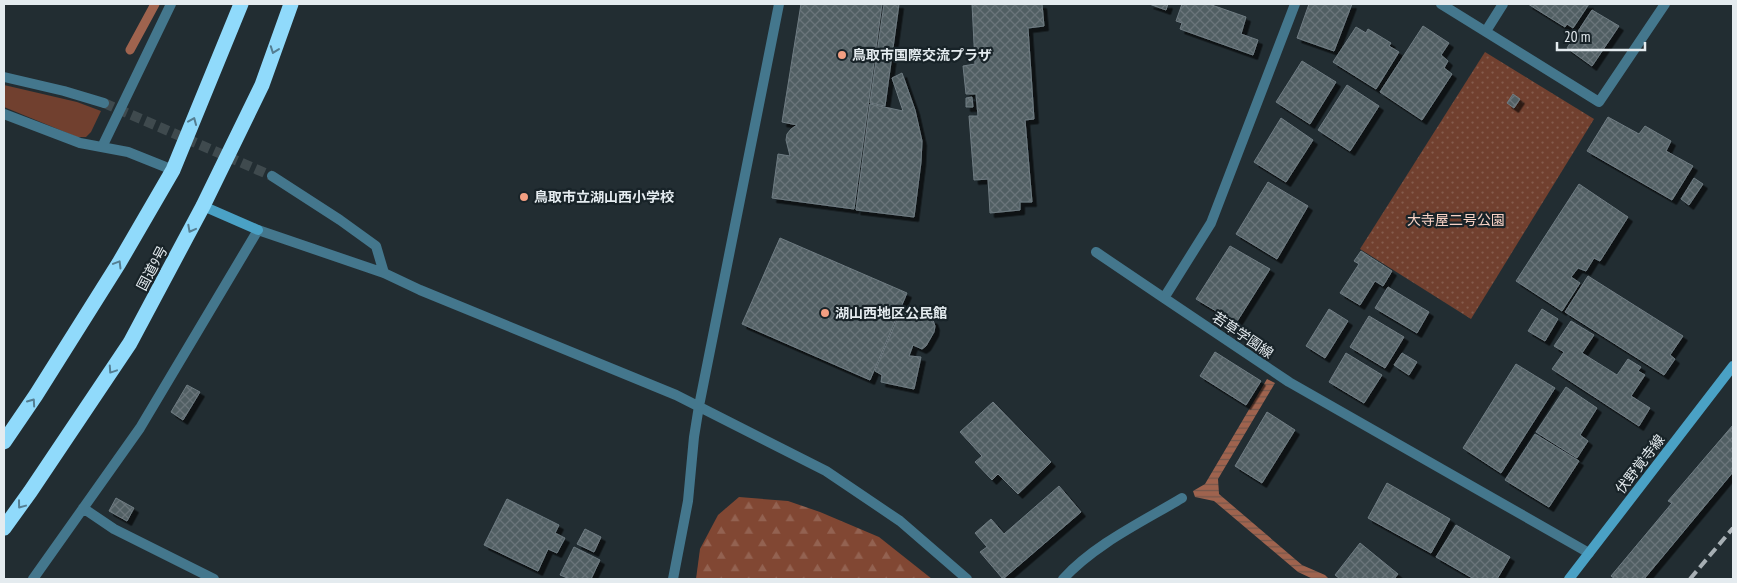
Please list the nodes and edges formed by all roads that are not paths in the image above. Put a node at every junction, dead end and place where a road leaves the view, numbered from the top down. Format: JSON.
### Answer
{"nodes":[{"id":1,"x":171,"y":4,"type":"edge"},
{"id":2,"x":241,"y":4,"type":"edge"},
{"id":3,"x":291,"y":4,"type":"edge"},
{"id":4,"x":779,"y":4,"type":"edge"},
{"id":5,"x":1295,"y":4,"type":"edge"},
{"id":6,"x":1442,"y":4,"type":"edge"},
{"id":7,"x":1503,"y":4,"type":"edge"},
{"id":8,"x":1664,"y":4,"type":"edge"},
{"id":9,"x":1486,"y":31,"type":"junction"},
{"id":10,"x":4,"y":77,"type":"edge"},
{"id":11,"x":104,"y":102,"type":"tunnel mouth"},
{"id":12,"x":4,"y":114,"type":"edge"},
{"id":13,"x":102,"y":147,"type":"junction"},
{"id":14,"x":173,"y":170,"type":"junction"},
{"id":15,"x":272,"y":176,"type":"tunnel mouth"},
{"id":16,"x":203,"y":206,"type":"junction"},
{"id":17,"x":258,"y":230,"type":"junction"},
{"id":18,"x":1096,"y":252,"type":"dead end"},
{"id":19,"x":384,"y":273,"type":"junction"},
{"id":20,"x":1164,"y":298,"type":"junction"},
{"id":21,"x":1733,"y":366,"type":"edge"},
{"id":22,"x":699,"y":406,"type":"junction"},
{"id":23,"x":4,"y":442,"type":"edge"},
{"id":24,"x":1182,"y":498,"type":"dead end"},
{"id":25,"x":83,"y":508,"type":"junction"},
{"id":26,"x":4,"y":528,"type":"edge"},
{"id":27,"x":1589,"y":553,"type":"junction"},
{"id":28,"x":33,"y":579,"type":"edge"},
{"id":29,"x":214,"y":579,"type":"edge"},
{"id":30,"x":673,"y":579,"type":"edge"},
{"id":31,"x":967,"y":579,"type":"edge"},
{"id":32,"x":1063,"y":579,"type":"edge"},
{"id":33,"x":1569,"y":579,"type":"edge"}],
"edges":[{"from":1,"to":13,"type":"street"},
{"from":14,"to":2,"type":"highway","one_way":true},
{"from":3,"to":16,"type":"highway","name":"国道9号","one_way":true},
{"from":4,"to":22,"type":"street"},
{"from":5,"to":20,"type":"street"},
{"from":6,"to":9,"type":"street"},
{"from":7,"to":9,"type":"street"},
{"from":8,"to":9,"type":"street"},
{"from":10,"to":11,"type":"street"},
{"from":12,"to":13,"type":"street"},
{"from":13,"to":14,"type":"street"},
{"from":23,"to":14,"type":"highway","one_way":true},
{"from":15,"to":19,"type":"street"},
{"from":16,"to":17,"type":"main road"},
{"from":16,"to":26,"type":"highway","name":"国道9号","one_way":true},
{"from":17,"to":19,"type":"street"},
{"from":17,"to":25,"type":"street"},
{"from":18,"to":20,"type":"street","name":"若草学園線"},
{"from":19,"to":22,"type":"street"},
{"from":20,"to":27,"type":"street","name":"若草学園線"},
{"from":21,"to":27,"type":"main road","name":"伏野覚寺線"},
{"from":22,"to":30,"type":"street"},
{"from":22,"to":31,"type":"street"},
{"from":24,"to":32,"type":"street"},
{"from":25,"to":28,"type":"street"},
{"from":25,"to":29,"type":"street"},
{"from":27,"to":33,"type":"main road","name":"伏野覚寺線"}]}
